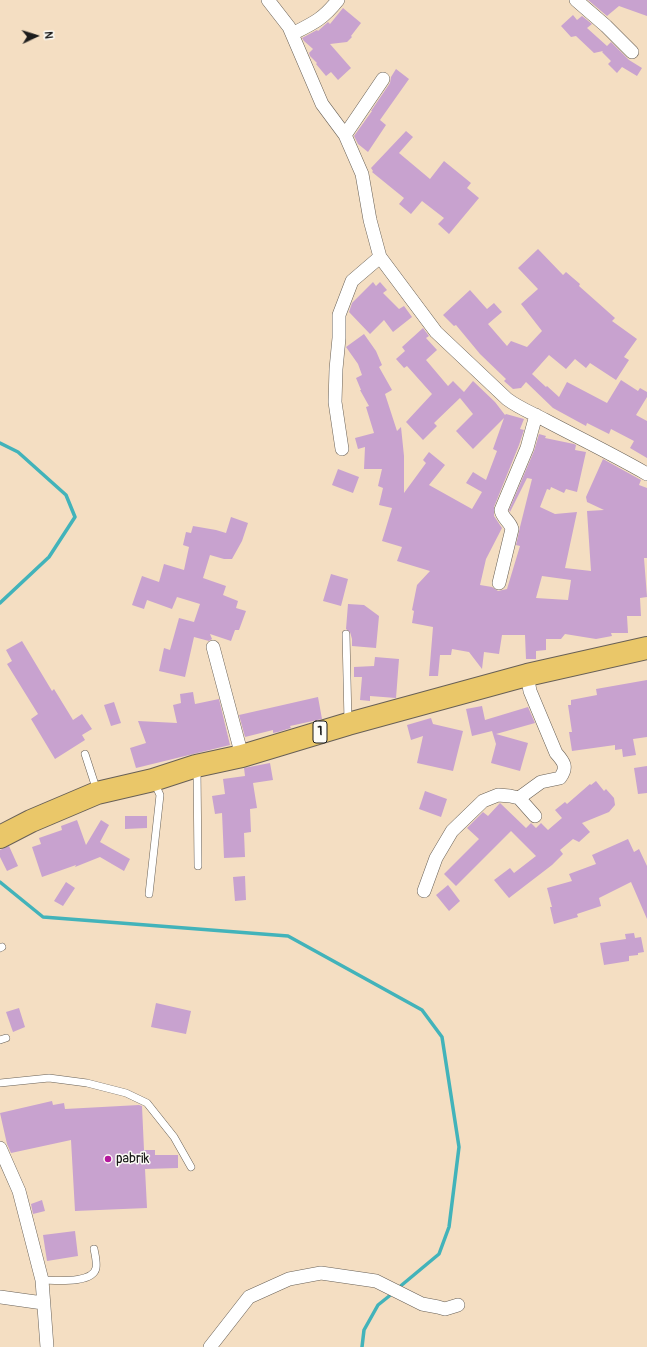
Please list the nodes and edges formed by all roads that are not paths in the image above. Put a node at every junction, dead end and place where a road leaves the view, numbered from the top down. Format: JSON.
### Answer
{"nodes":[{"id":1,"x":268,"y":0,"type":"edge"},
{"id":2,"x":338,"y":0,"type":"edge"},
{"id":3,"x":576,"y":0,"type":"edge"},
{"id":4,"x":292,"y":34,"type":"junction"},
{"id":5,"x":632,"y":52,"type":"dead end"},
{"id":6,"x":383,"y":79,"type":"dead end"},
{"id":7,"x":345,"y":135,"type":"junction"},
{"id":8,"x":380,"y":257,"type":"junction"},
{"id":9,"x":536,"y":415,"type":"junction"},
{"id":10,"x":342,"y":449,"type":"dead end"},
{"id":11,"x":647,"y":474,"type":"edge"},
{"id":12,"x":499,"y":583,"type":"dead end"},
{"id":13,"x":346,"y":634,"type":"dead end"},
{"id":14,"x":213,"y":646,"type":"dead end"},
{"id":15,"x":647,"y":648,"type":"edge"},
{"id":16,"x":527,"y":676,"type":"junction"},
{"id":17,"x":348,"y":724,"type":"junction"},
{"id":18,"x":85,"y":754,"type":"dead end"},
{"id":19,"x":242,"y":756,"type":"junction"},
{"id":20,"x":196,"y":766,"type":"junction"},
{"id":21,"x":153,"y":780,"type":"junction"},
{"id":22,"x":98,"y":793,"type":"junction"},
{"id":23,"x":519,"y":798,"type":"junction"},
{"id":24,"x":535,"y":816,"type":"dead end"},
{"id":25,"x":0,"y":837,"type":"edge"},
{"id":26,"x":198,"y":866,"type":"dead end"},
{"id":27,"x":424,"y":891,"type":"dead end"},
{"id":28,"x":149,"y":894,"type":"dead end"},
{"id":29,"x":0,"y":1083,"type":"edge"},
{"id":30,"x":0,"y":1148,"type":"edge"},
{"id":31,"x":191,"y":1167,"type":"dead end"},
{"id":32,"x":94,"y":1249,"type":"dead end"},
{"id":33,"x":42,"y":1280,"type":"junction"},
{"id":34,"x":0,"y":1297,"type":"edge"},
{"id":35,"x":43,"y":1303,"type":"junction"},
{"id":36,"x":458,"y":1305,"type":"dead end"},
{"id":37,"x":47,"y":1347,"type":"edge"},
{"id":38,"x":210,"y":1347,"type":"edge"}],
"edges":[{"from":1,"to":4,"type":"street"},
{"from":2,"to":4,"type":"street"},
{"from":3,"to":5,"type":"street"},
{"from":4,"to":7,"type":"street"},
{"from":6,"to":7,"type":"street"},
{"from":7,"to":8,"type":"street"},
{"from":8,"to":9,"type":"street"},
{"from":8,"to":10,"type":"street"},
{"from":9,"to":11,"type":"street"},
{"from":9,"to":12,"type":"street"},
{"from":13,"to":17,"type":"lane"},
{"from":14,"to":19,"type":"street"},
{"from":15,"to":16,"type":"highway","number":"1"},
{"from":16,"to":17,"type":"highway","number":"1"},
{"from":16,"to":23,"type":"street"},
{"from":17,"to":19,"type":"highway","number":"1"},
{"from":18,"to":22,"type":"lane"},
{"from":19,"to":20,"type":"highway","number":"1"},
{"from":20,"to":21,"type":"highway","number":"1"},
{"from":20,"to":26,"type":"lane"},
{"from":21,"to":22,"type":"highway","number":"1"},
{"from":21,"to":28,"type":"lane"},
{"from":22,"to":25,"type":"highway","number":"1"},
{"from":23,"to":24,"type":"street"},
{"from":23,"to":27,"type":"street"},
{"from":29,"to":31,"type":"lane"},
{"from":30,"to":33,"type":"street"},
{"from":32,"to":33,"type":"lane"},
{"from":33,"to":35,"type":"street"},
{"from":34,"to":35,"type":"street"},
{"from":35,"to":37,"type":"street"},
{"from":36,"to":38,"type":"street"}]}
